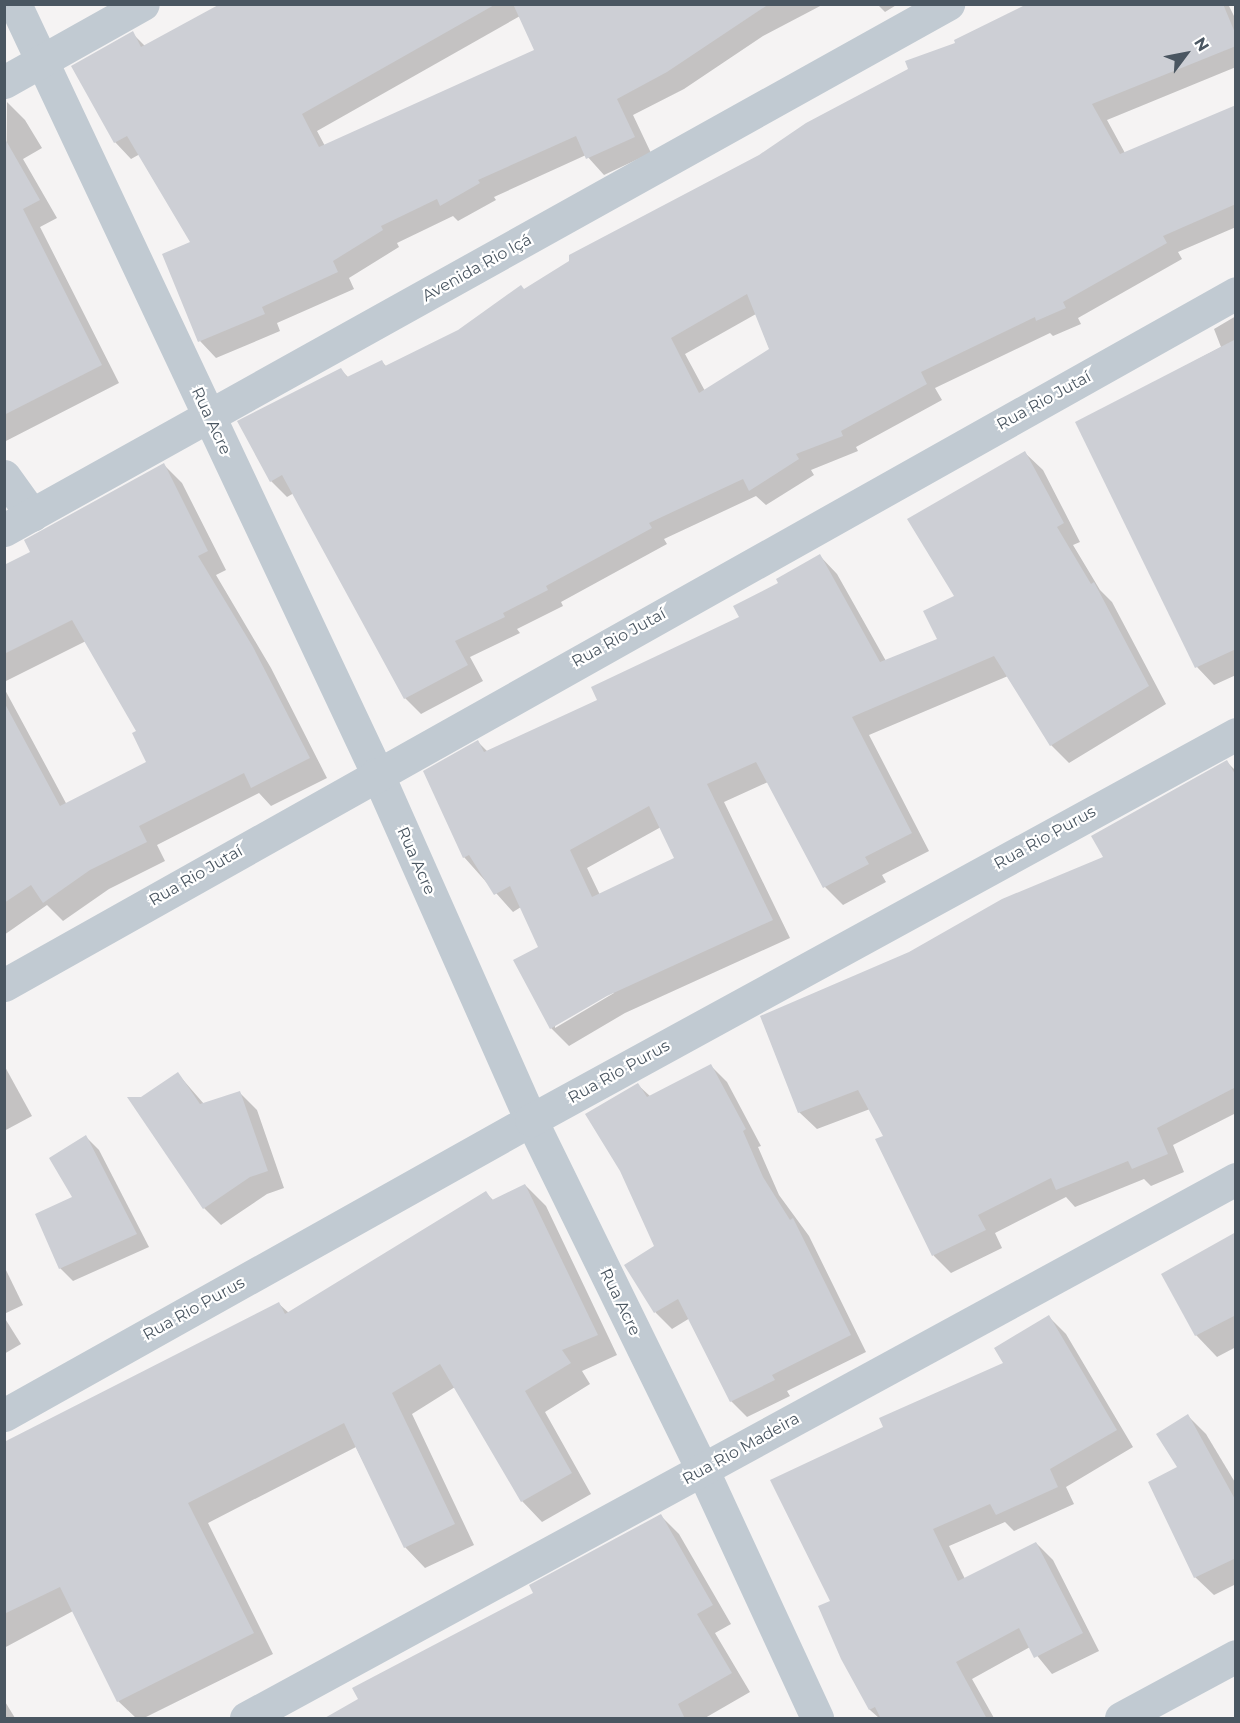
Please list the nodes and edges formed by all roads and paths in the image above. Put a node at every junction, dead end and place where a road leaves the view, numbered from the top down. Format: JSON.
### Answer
{"nodes":[{"id":1,"x":15,"y":4,"type":"edge"},
{"id":2,"x":143,"y":4,"type":"edge"},
{"id":3,"x":948,"y":4,"type":"edge"},
{"id":4,"x":41,"y":61,"type":"junction"},
{"id":5,"x":4,"y":82,"type":"edge"},
{"id":6,"x":1236,"y":293,"type":"edge"},
{"id":7,"x":210,"y":418,"type":"junction"},
{"id":8,"x":4,"y":476,"type":"edge"},
{"id":9,"x":18,"y":522,"type":"edge"},
{"id":10,"x":1236,"y":734,"type":"edge"},
{"id":11,"x":377,"y":773,"type":"junction"},
{"id":12,"x":4,"y":985,"type":"edge"},
{"id":13,"x":531,"y":1120,"type":"junction"},
{"id":14,"x":1236,"y":1179,"type":"edge"},
{"id":15,"x":4,"y":1415,"type":"edge"},
{"id":16,"x":703,"y":1471,"type":"junction"},
{"id":17,"x":1236,"y":1656,"type":"edge"},
{"id":18,"x":246,"y":1719,"type":"edge"},
{"id":19,"x":817,"y":1719,"type":"edge"},
{"id":20,"x":1121,"y":1719,"type":"edge"}],
"edges":[{"from":1,"to":4,"type":"street","name":"Rua Acre"},
{"from":2,"to":4,"type":"street"},
{"from":3,"to":7,"type":"street","name":"Avenida Rio Içá"},
{"from":4,"to":5,"type":"street"},
{"from":4,"to":7,"type":"street","name":"Rua Acre"},
{"from":6,"to":11,"type":"street","name":"Rua Rio Jutaí"},
{"from":7,"to":9,"type":"street","name":"Avenida Rio Içá"},
{"from":7,"to":11,"type":"street","name":"Rua Acre"},
{"from":8,"to":9,"type":"street"},
{"from":10,"to":13,"type":"street","name":"Rua Rio Purus"},
{"from":11,"to":12,"type":"street","name":"Rua Rio Jutaí"},
{"from":11,"to":13,"type":"street","name":"Rua Acre"},
{"from":13,"to":15,"type":"street","name":"Rua Rio Purus"},
{"from":13,"to":16,"type":"street","name":"Rua Acre"},
{"from":14,"to":16,"type":"street","name":"Rua Rio Madeira"},
{"from":16,"to":18,"type":"street","name":"Rua Rio Madeira"},
{"from":16,"to":19,"type":"street","name":"Rua Acre"},
{"from":17,"to":20,"type":"street"}]}
